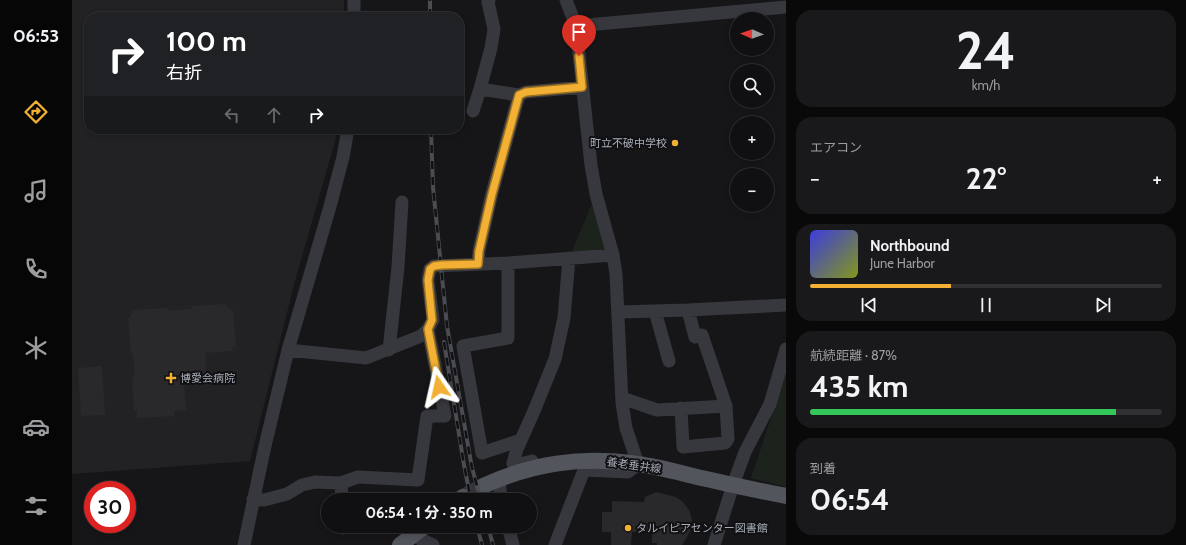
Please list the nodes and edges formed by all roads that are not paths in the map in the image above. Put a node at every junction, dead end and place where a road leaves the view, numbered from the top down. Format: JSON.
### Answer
{"nodes":[{"id":1,"x":354,"y":0,"type":"edge"},
{"id":2,"x":489,"y":0,"type":"edge"},
{"id":3,"x":566,"y":0,"type":"edge"},
{"id":4,"x":786,"y":8,"type":"edge"},
{"id":5,"x":354,"y":12,"type":"edge"},
{"id":6,"x":576,"y":26,"type":"junction"},
{"id":7,"x":582,"y":87,"type":"junction"},
{"id":8,"x":480,"y":89,"type":"junction"},
{"id":9,"x":519,"y":95,"type":"junction"},
{"id":10,"x":473,"y":111,"type":"dead end"},
{"id":11,"x":347,"y":134,"type":"edge"},
{"id":12,"x":402,"y":202,"type":"dead end"},
{"id":13,"x":613,"y":255,"type":"junction"},
{"id":14,"x":569,"y":258,"type":"junction"},
{"id":15,"x":508,"y":263,"type":"junction"},
{"id":16,"x":478,"y":264,"type":"junction"},
{"id":17,"x":786,"y":305,"type":"edge"},
{"id":18,"x":688,"y":310,"type":"junction"},
{"id":19,"x":655,"y":311,"type":"junction"},
{"id":20,"x":619,"y":312,"type":"junction"},
{"id":21,"x":428,"y":329,"type":"junction"},
{"id":22,"x":786,"y":349,"type":"edge"},
{"id":23,"x":288,"y":350,"type":"junction"},
{"id":24,"x":389,"y":350,"type":"junction"},
{"id":25,"x":669,"y":361,"type":"dead end"},
{"id":26,"x":622,"y":398,"type":"junction"},
{"id":27,"x":726,"y":406,"type":"junction"},
{"id":28,"x":681,"y":408,"type":"junction"},
{"id":29,"x":521,"y":440,"type":"junction"},
{"id":30,"x":577,"y":455,"type":"dead end"},
{"id":31,"x":638,"y":464,"type":"junction"},
{"id":32,"x":499,"y":479,"type":"junction"},
{"id":33,"x":341,"y":483,"type":"junction"},
{"id":34,"x":733,"y":485,"type":"junction"},
{"id":35,"x":483,"y":486,"type":"tunnel mouth"},
{"id":36,"x":342,"y":493,"type":"edge"},
{"id":37,"x":501,"y":493,"type":"edge"},
{"id":38,"x":786,"y":496,"type":"edge"},
{"id":39,"x":253,"y":499,"type":"junction"},
{"id":40,"x":422,"y":533,"type":"edge"},
{"id":41,"x":510,"y":533,"type":"edge"},
{"id":42,"x":244,"y":545,"type":"edge"},
{"id":43,"x":400,"y":545,"type":"edge"},
{"id":44,"x":433,"y":545,"type":"edge"},
{"id":45,"x":513,"y":545,"type":"edge"},
{"id":46,"x":555,"y":545,"type":"edge"},
{"id":47,"x":714,"y":545,"type":"edge"}],
"edges":[{"from":1,"to":5,"type":"street"},
{"from":2,"to":8,"type":"street"},
{"from":3,"to":6,"type":"street"},
{"from":4,"to":6,"type":"street"},
{"from":6,"to":7,"type":"street"},
{"from":7,"to":9,"type":"street"},
{"from":7,"to":13,"type":"street"},
{"from":8,"to":9,"type":"street"},
{"from":8,"to":10,"type":"street"},
{"from":9,"to":16,"type":"street"},
{"from":11,"to":23,"type":"street"},
{"from":12,"to":24,"type":"street"},
{"from":13,"to":14,"type":"street"},
{"from":13,"to":20,"type":"street"},
{"from":14,"to":15,"type":"street"},
{"from":14,"to":29,"type":"street"},
{"from":15,"to":16,"type":"street"},
{"from":15,"to":29,"type":"street"},
{"from":16,"to":21,"type":"street"},
{"from":17,"to":18,"type":"street"},
{"from":18,"to":19,"type":"street"},
{"from":18,"to":27,"type":"street"},
{"from":19,"to":20,"type":"street"},
{"from":19,"to":25,"type":"street"},
{"from":20,"to":26,"type":"street"},
{"from":21,"to":24,"type":"street"},
{"from":21,"to":33,"type":"street"},
{"from":22,"to":34,"type":"street"},
{"from":23,"to":24,"type":"street"},
{"from":23,"to":39,"type":"street"},
{"from":26,"to":28,"type":"street"},
{"from":26,"to":31,"type":"street"},
{"from":27,"to":28,"type":"street"},
{"from":27,"to":28,"type":"street"},
{"from":29,"to":30,"type":"street"},
{"from":31,"to":32,"type":"main road","name":"養老垂井線"},
{"from":31,"to":34,"type":"main road","name":"養老垂井線"},
{"from":31,"to":46,"type":"street"},
{"from":32,"to":35,"type":"main road","name":"養老垂井線"},
{"from":32,"to":37,"type":"street"},
{"from":33,"to":36,"type":"street"},
{"from":33,"to":39,"type":"street"},
{"from":34,"to":38,"type":"main road","name":"養老垂井線"},
{"from":34,"to":47,"type":"street"},
{"from":39,"to":42,"type":"street"},
{"from":40,"to":43,"type":"main road"},
{"from":40,"to":44,"type":"street"},
{"from":41,"to":45,"type":"street"}]}
